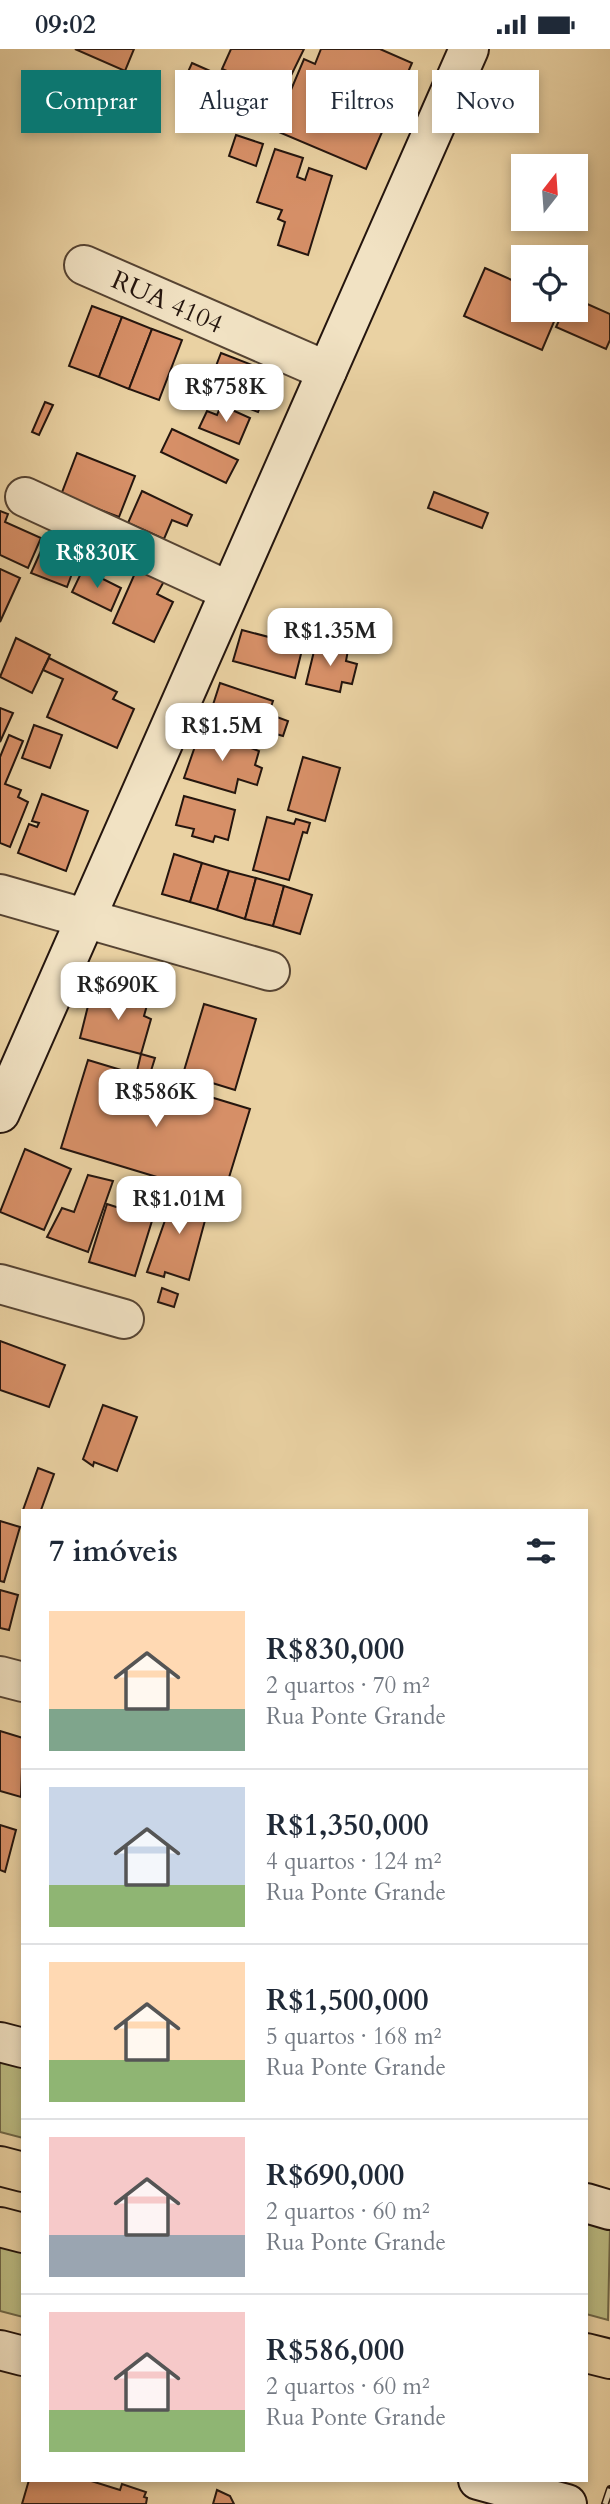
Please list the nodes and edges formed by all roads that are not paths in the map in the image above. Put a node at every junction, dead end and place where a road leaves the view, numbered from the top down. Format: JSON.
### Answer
{"nodes":[{"id":1,"x":470,"y":49,"type":"edge"},
{"id":2,"x":84,"y":265,"type":"dead end"},
{"id":3,"x":327,"y":371,"type":"junction"},
{"id":4,"x":25,"y":497,"type":"dead end"},
{"id":5,"x":229,"y":591,"type":"junction"},
{"id":6,"x":0,"y":894,"type":"edge"},
{"id":7,"x":86,"y":919,"type":"junction"},
{"id":8,"x":270,"y":971,"type":"dead end"},
{"id":9,"x":0,"y":1112,"type":"edge"},
{"id":10,"x":0,"y":1284,"type":"edge"},
{"id":11,"x":124,"y":1319,"type":"dead end"},
{"id":12,"x":0,"y":1676,"type":"edge"},
{"id":13,"x":21,"y":1681,"type":"edge"},
{"id":14,"x":0,"y":2042,"type":"edge"},
{"id":15,"x":21,"y":2047,"type":"edge"},
{"id":16,"x":0,"y":2166,"type":"edge"},
{"id":17,"x":21,"y":2171,"type":"edge"},
{"id":18,"x":588,"y":2204,"type":"edge"},
{"id":19,"x":610,"y":2210,"type":"edge"},
{"id":20,"x":0,"y":2227,"type":"edge"},
{"id":21,"x":21,"y":2232,"type":"edge"},
{"id":22,"x":0,"y":2350,"type":"edge"},
{"id":23,"x":588,"y":2354,"type":"edge"},
{"id":24,"x":21,"y":2356,"type":"edge"},
{"id":25,"x":610,"y":2359,"type":"edge"},
{"id":26,"x":485,"y":2482,"type":"edge"},
{"id":27,"x":567,"y":2504,"type":"edge"}],
"edges":[{"from":1,"to":3,"type":"street"},
{"from":2,"to":3,"type":"street","name":"RUA 4104"},
{"from":3,"to":5,"type":"street"},
{"from":4,"to":5,"type":"street"},
{"from":5,"to":7,"type":"street"},
{"from":6,"to":7,"type":"street"},
{"from":7,"to":8,"type":"street"},
{"from":7,"to":9,"type":"street"},
{"from":10,"to":11,"type":"street"},
{"from":12,"to":13,"type":"street"},
{"from":14,"to":15,"type":"street"},
{"from":16,"to":17,"type":"highway"},
{"from":18,"to":19,"type":"street"},
{"from":20,"to":21,"type":"highway"},
{"from":22,"to":24,"type":"street"},
{"from":23,"to":25,"type":"highway"},
{"from":26,"to":27,"type":"street"}]}
